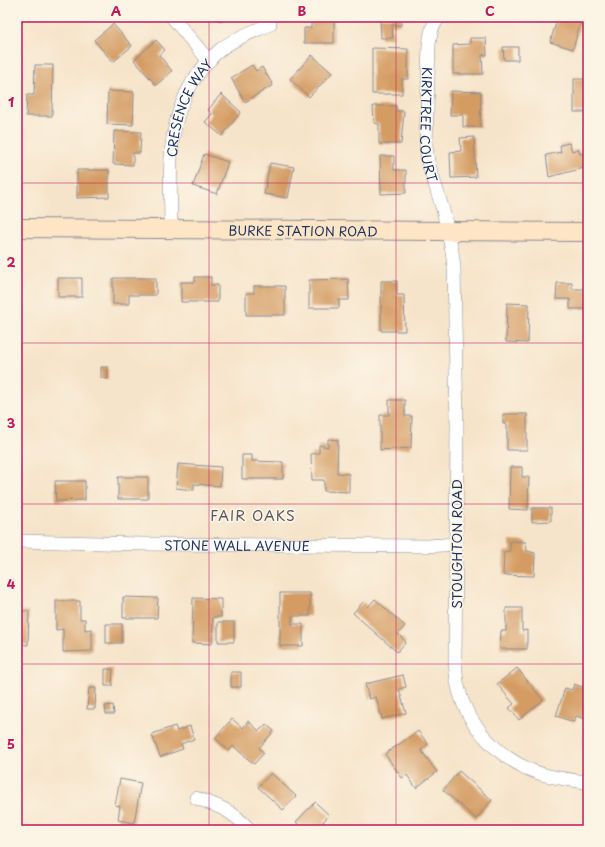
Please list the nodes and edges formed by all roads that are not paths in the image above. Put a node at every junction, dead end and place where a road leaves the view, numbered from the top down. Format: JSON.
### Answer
{"nodes":[{"id":1,"x":172,"y":17,"type":"edge"},
{"id":2,"x":439,"y":17,"type":"edge"},
{"id":3,"x":270,"y":24,"type":"dead end"},
{"id":4,"x":208,"y":61,"type":"junction"},
{"id":5,"x":17,"y":228,"type":"edge"},
{"id":6,"x":171,"y":229,"type":"junction"},
{"id":7,"x":447,"y":232,"type":"junction"},
{"id":8,"x":588,"y":232,"type":"edge"},
{"id":9,"x":17,"y":541,"type":"edge"},
{"id":10,"x":456,"y":544,"type":"junction"},
{"id":11,"x":586,"y":782,"type":"dead end"},
{"id":12,"x":196,"y":798,"type":"dead end"},
{"id":13,"x":250,"y":830,"type":"edge"}],
"edges":[{"from":1,"to":4,"type":"street"},
{"from":2,"to":7,"type":"street","name":"KIRKTREE COURT"},
{"from":3,"to":4,"type":"street","name":"CRESENCE WAY"},
{"from":4,"to":6,"type":"street","name":"CRESENCE WAY"},
{"from":5,"to":6,"type":"street","name":"BURKE STATION ROAD"},
{"from":6,"to":7,"type":"street","name":"BURKE STATION ROAD"},
{"from":7,"to":8,"type":"street","name":"BURKE STATION ROAD"},
{"from":7,"to":10,"type":"street","name":"STOUGHTON ROAD"},
{"from":9,"to":10,"type":"street","name":"STONE WALL AVENUE"},
{"from":10,"to":11,"type":"street","name":"STOUGHTON ROAD"},
{"from":12,"to":13,"type":"street"}]}
